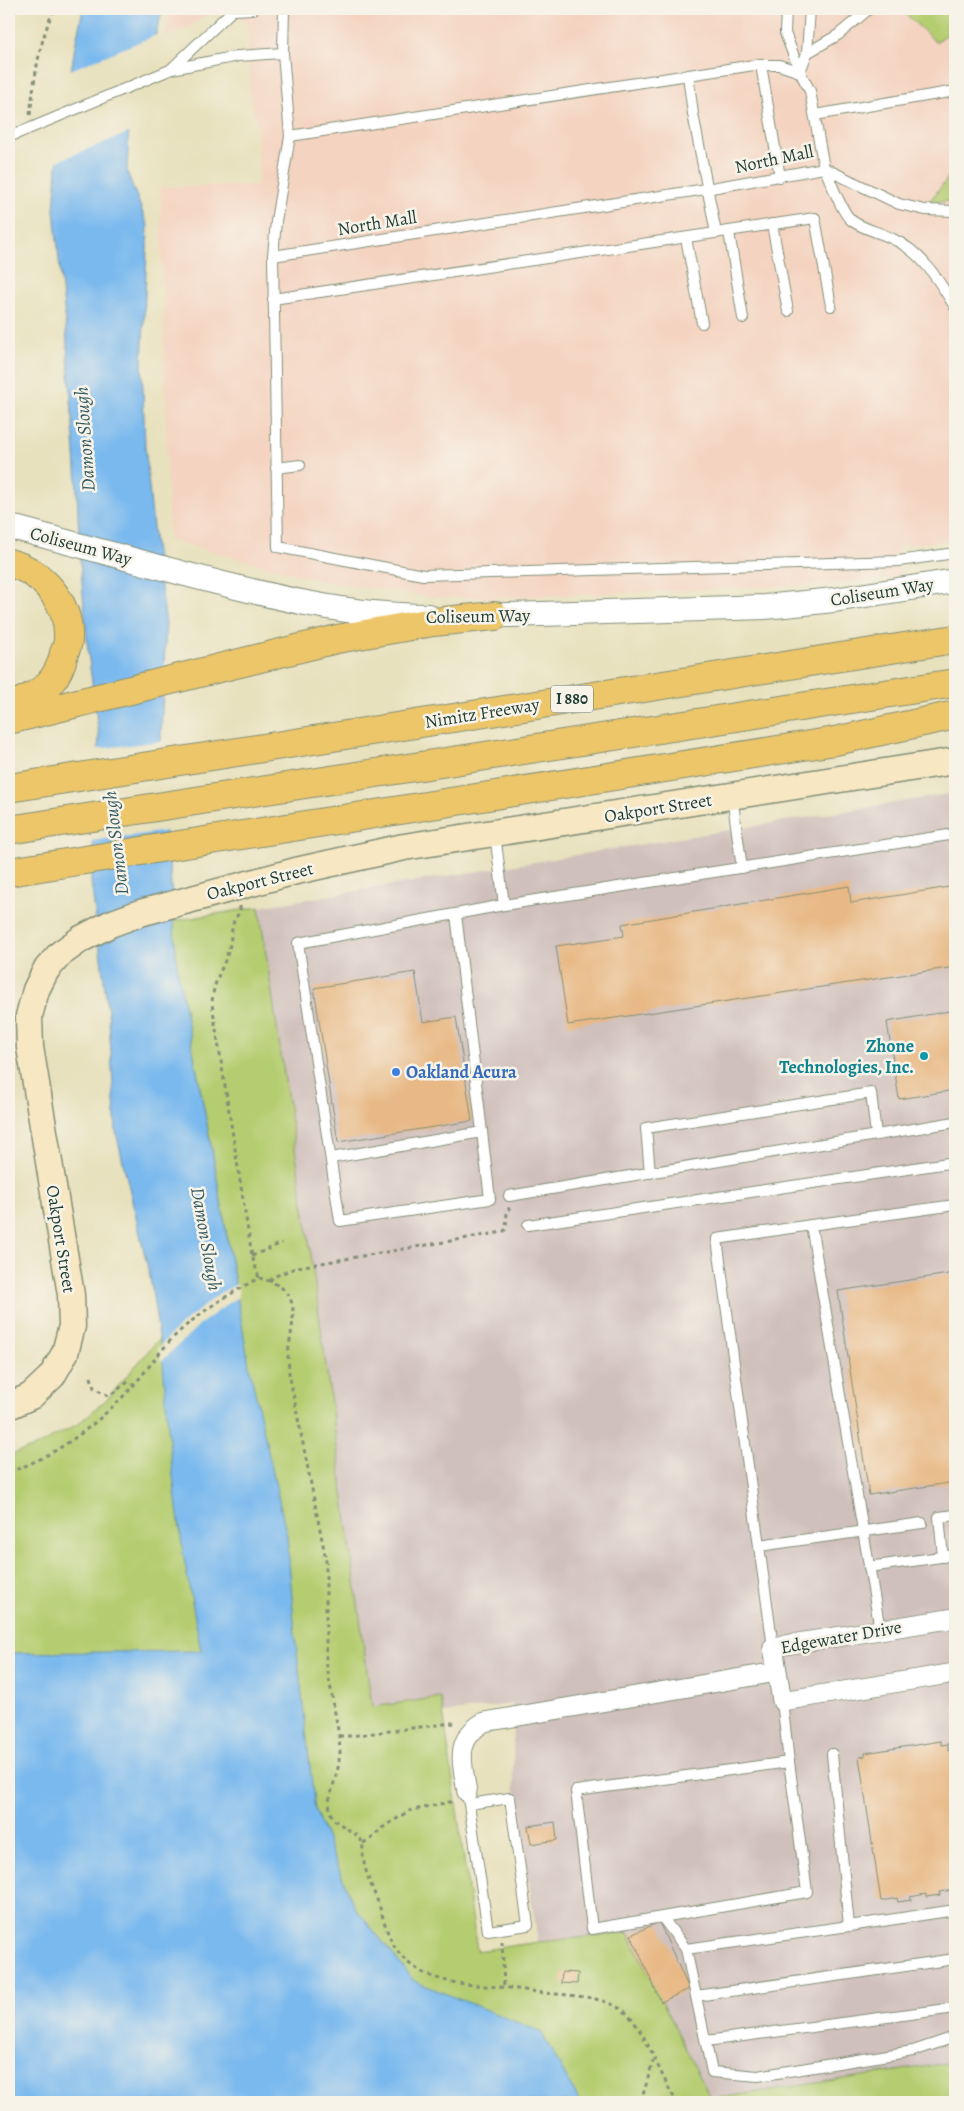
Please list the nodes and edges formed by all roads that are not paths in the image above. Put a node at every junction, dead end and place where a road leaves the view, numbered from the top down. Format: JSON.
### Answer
{"nodes":[{"id":1,"x":10,"y":9,"type":"edge"},
{"id":2,"x":254,"y":9,"type":"edge"},
{"id":3,"x":284,"y":9,"type":"edge"},
{"id":4,"x":786,"y":9,"type":"edge"},
{"id":5,"x":810,"y":9,"type":"edge"},
{"id":6,"x":869,"y":9,"type":"edge"},
{"id":7,"x":234,"y":10,"type":"edge"},
{"id":8,"x":9,"y":12,"type":"edge"},
{"id":9,"x":283,"y":53,"type":"junction"},
{"id":10,"x":807,"y":53,"type":"junction"},
{"id":11,"x":761,"y":65,"type":"junction"},
{"id":12,"x":168,"y":70,"type":"junction"},
{"id":13,"x":800,"y":72,"type":"junction"},
{"id":14,"x":688,"y":75,"type":"junction"},
{"id":15,"x":955,"y":91,"type":"edge"},
{"id":16,"x":815,"y":116,"type":"junction"},
{"id":17,"x":290,"y":136,"type":"junction"},
{"id":18,"x":9,"y":137,"type":"edge"},
{"id":19,"x":824,"y":168,"type":"junction"},
{"id":20,"x":780,"y":177,"type":"junction"},
{"id":21,"x":706,"y":189,"type":"junction"},
{"id":22,"x":955,"y":211,"type":"edge"},
{"id":23,"x":772,"y":224,"type":"junction"},
{"id":24,"x":729,"y":232,"type":"junction"},
{"id":25,"x":716,"y":233,"type":"junction"},
{"id":26,"x":686,"y":238,"type":"junction"},
{"id":27,"x":273,"y":256,"type":"junction"},
{"id":28,"x":273,"y":300,"type":"junction"},
{"id":29,"x":830,"y":306,"type":"dead end"},
{"id":30,"x":955,"y":307,"type":"edge"},
{"id":31,"x":788,"y":312,"type":"dead end"},
{"id":32,"x":743,"y":318,"type":"dead end"},
{"id":33,"x":702,"y":323,"type":"dead end"},
{"id":34,"x":300,"y":465,"type":"dead end"},
{"id":35,"x":276,"y":468,"type":"junction"},
{"id":36,"x":12,"y":527,"type":"edge"},
{"id":37,"x":955,"y":553,"type":"edge"},
{"id":38,"x":9,"y":563,"type":"edge"},
{"id":39,"x":955,"y":580,"type":"edge"},
{"id":40,"x":495,"y":616,"type":"junction"},
{"id":41,"x":955,"y":639,"type":"edge"},
{"id":42,"x":955,"y":683,"type":"edge"},
{"id":43,"x":9,"y":707,"type":"edge"},
{"id":44,"x":955,"y":715,"type":"edge"},
{"id":45,"x":9,"y":720,"type":"edge"},
{"id":46,"x":955,"y":761,"type":"edge"},
{"id":47,"x":9,"y":788,"type":"edge"},
{"id":48,"x":732,"y":796,"type":"junction"},
{"id":49,"x":9,"y":830,"type":"edge"},
{"id":50,"x":495,"y":833,"type":"junction"},
{"id":51,"x":955,"y":834,"type":"edge"},
{"id":52,"x":65,"y":862,"type":"junction"},
{"id":53,"x":742,"y":868,"type":"junction"},
{"id":54,"x":9,"y":872,"type":"edge"},
{"id":55,"x":9,"y":880,"type":"edge"},
{"id":56,"x":504,"y":905,"type":"junction"},
{"id":57,"x":456,"y":914,"type":"junction"},
{"id":58,"x":955,"y":1122,"type":"edge"},
{"id":59,"x":482,"y":1132,"type":"junction"},
{"id":60,"x":876,"y":1136,"type":"junction"},
{"id":61,"x":331,"y":1158,"type":"junction"},
{"id":62,"x":955,"y":1162,"type":"edge"},
{"id":63,"x":650,"y":1173,"type":"junction"},
{"id":64,"x":509,"y":1196,"type":"road end"},
{"id":65,"x":955,"y":1204,"type":"edge"},
{"id":66,"x":528,"y":1225,"type":"dead end"},
{"id":67,"x":811,"y":1225,"type":"junction"},
{"id":68,"x":9,"y":1406,"type":"edge"},
{"id":69,"x":955,"y":1515,"type":"edge"},
{"id":70,"x":922,"y":1523,"type":"dead end"},
{"id":71,"x":864,"y":1531,"type":"junction"},
{"id":72,"x":759,"y":1546,"type":"junction"},
{"id":73,"x":955,"y":1555,"type":"edge"},
{"id":74,"x":943,"y":1557,"type":"junction"},
{"id":75,"x":869,"y":1567,"type":"junction"},
{"id":76,"x":955,"y":1618,"type":"edge"},
{"id":77,"x":880,"y":1630,"type":"junction"},
{"id":78,"x":773,"y":1647,"type":"junction"},
{"id":79,"x":777,"y":1672,"type":"junction"},
{"id":80,"x":955,"y":1674,"type":"edge"},
{"id":81,"x":782,"y":1701,"type":"junction"},
{"id":82,"x":832,"y":1754,"type":"dead end"},
{"id":83,"x":789,"y":1762,"type":"junction"},
{"id":84,"x":468,"y":1798,"type":"junction"},
{"id":85,"x":955,"y":1910,"type":"edge"},
{"id":86,"x":662,"y":1917,"type":"junction"},
{"id":87,"x":849,"y":1926,"type":"junction"},
{"id":88,"x":686,"y":1949,"type":"junction"},
{"id":89,"x":955,"y":1959,"type":"edge"},
{"id":90,"x":696,"y":1996,"type":"junction"},
{"id":91,"x":955,"y":2008,"type":"edge"},
{"id":92,"x":955,"y":2037,"type":"edge"},
{"id":93,"x":706,"y":2040,"type":"junction"}],
"edges":[{"from":1,"to":8,"type":"lane"},
{"from":2,"to":7,"type":"lane"},
{"from":3,"to":9,"type":"lane"},
{"from":4,"to":13,"type":"lane","name":"North Mall"},
{"from":5,"to":10,"type":"lane"},
{"from":6,"to":10,"type":"lane"},
{"from":7,"to":12,"type":"lane"},
{"from":9,"to":12,"type":"lane"},
{"from":9,"to":17,"type":"lane"},
{"from":10,"to":13,"type":"lane"},
{"from":11,"to":13,"type":"lane"},
{"from":11,"to":14,"type":"lane"},
{"from":11,"to":20,"type":"lane"},
{"from":12,"to":18,"type":"lane"},
{"from":13,"to":16,"type":"lane","name":"North Mall"},
{"from":14,"to":17,"type":"lane"},
{"from":14,"to":21,"type":"lane"},
{"from":15,"to":16,"type":"lane"},
{"from":16,"to":19,"type":"lane","name":"North Mall"},
{"from":17,"to":27,"type":"lane"},
{"from":19,"to":20,"type":"lane","name":"North Mall"},
{"from":19,"to":22,"type":"lane"},
{"from":19,"to":30,"type":"lane"},
{"from":20,"to":21,"type":"lane","name":"North Mall"},
{"from":21,"to":25,"type":"lane"},
{"from":21,"to":27,"type":"lane","name":"North Mall"},
{"from":23,"to":24,"type":"lane"},
{"from":23,"to":29,"type":"lane"},
{"from":23,"to":31,"type":"lane"},
{"from":24,"to":25,"type":"lane"},
{"from":24,"to":32,"type":"lane"},
{"from":25,"to":26,"type":"lane"},
{"from":26,"to":28,"type":"lane"},
{"from":26,"to":33,"type":"lane"},
{"from":27,"to":28,"type":"lane"},
{"from":28,"to":35,"type":"lane"},
{"from":34,"to":35,"type":"lane"},
{"from":35,"to":37,"type":"lane"},
{"from":36,"to":40,"type":"street","name":"Coliseum Way"},
{"from":38,"to":43,"type":"highway"},
{"from":39,"to":40,"type":"street","name":"Coliseum Way"},
{"from":40,"to":45,"type":"highway"},
{"from":41,"to":47,"type":"highway","name":"Nimitz Freeway","number":"I 880"},
{"from":42,"to":49,"type":"highway","number":"I 880"},
{"from":44,"to":52,"type":"highway"},
{"from":46,"to":48,"type":"main road","name":"Oakport Street"},
{"from":48,"to":50,"type":"main road","name":"Oakport Street"},
{"from":48,"to":53,"type":"lane"},
{"from":50,"to":56,"type":"lane"},
{"from":50,"to":68,"type":"main road","name":"Oakport Street"},
{"from":51,"to":53,"type":"lane"},
{"from":52,"to":54,"type":"highway"},
{"from":52,"to":55,"type":"highway"},
{"from":53,"to":56,"type":"lane"},
{"from":56,"to":57,"type":"lane"},
{"from":57,"to":59,"type":"lane"},
{"from":57,"to":61,"type":"lane"},
{"from":58,"to":60,"type":"lane"},
{"from":59,"to":61,"type":"lane"},
{"from":59,"to":61,"type":"lane"},
{"from":60,"to":63,"type":"lane"},
{"from":60,"to":63,"type":"lane"},
{"from":62,"to":66,"type":"lane"},
{"from":63,"to":64,"type":"lane"},
{"from":65,"to":67,"type":"lane"},
{"from":67,"to":71,"type":"lane"},
{"from":67,"to":72,"type":"lane"},
{"from":69,"to":74,"type":"lane"},
{"from":70,"to":71,"type":"lane"},
{"from":71,"to":72,"type":"lane"},
{"from":71,"to":75,"type":"lane"},
{"from":72,"to":78,"type":"lane"},
{"from":73,"to":74,"type":"lane"},
{"from":74,"to":75,"type":"lane"},
{"from":75,"to":77,"type":"lane"},
{"from":76,"to":77,"type":"street","name":"Edgewater Drive"},
{"from":77,"to":78,"type":"street","name":"Edgewater Drive"},
{"from":78,"to":79,"type":"street","name":"Edgewater Drive"},
{"from":79,"to":81,"type":"street","name":"Edgewater Drive"},
{"from":79,"to":84,"type":"street"},
{"from":80,"to":81,"type":"street"},
{"from":81,"to":83,"type":"lane"},
{"from":82,"to":87,"type":"lane"},
{"from":83,"to":86,"type":"lane"},
{"from":83,"to":86,"type":"lane"},
{"from":84,"to":84,"type":"lane"},
{"from":85,"to":87,"type":"lane"},
{"from":86,"to":88,"type":"lane"},
{"from":87,"to":88,"type":"lane"},
{"from":88,"to":90,"type":"lane"},
{"from":89,"to":90,"type":"lane"},
{"from":90,"to":93,"type":"lane"},
{"from":91,"to":93,"type":"lane"},
{"from":92,"to":93,"type":"lane"}]}
